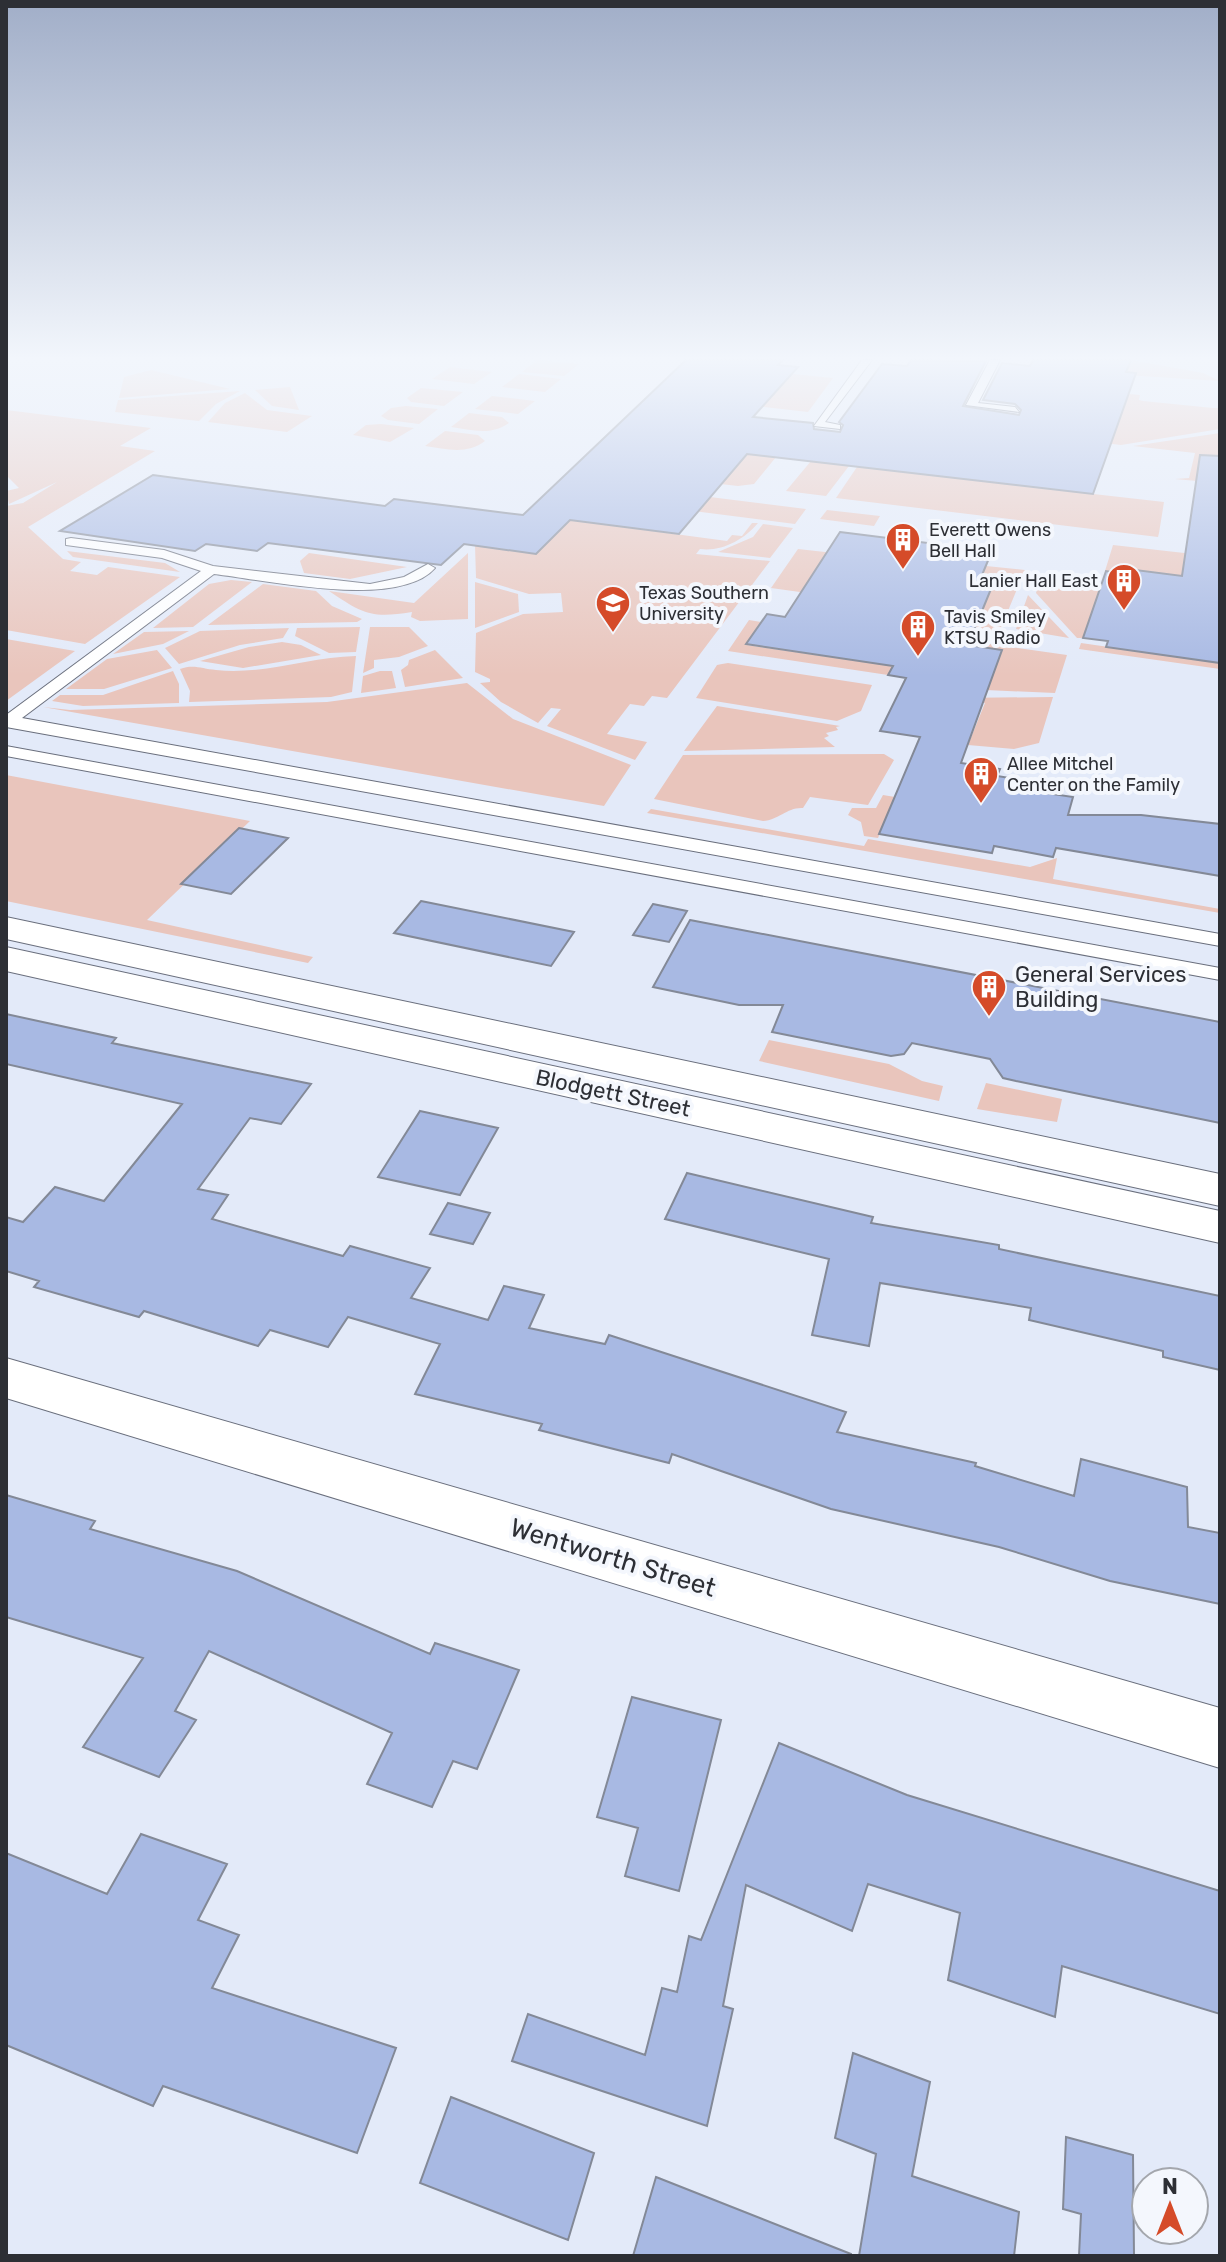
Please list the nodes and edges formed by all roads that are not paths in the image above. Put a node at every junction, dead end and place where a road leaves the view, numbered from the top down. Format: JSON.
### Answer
{"nodes":[{"id":1,"x":71,"y":542,"type":"dead end"},
{"id":2,"x":428,"y":568,"type":"dead end"},
{"id":3,"x":211,"y":570,"type":"junction"},
{"id":4,"x":7,"y":721,"type":"edge"},
{"id":5,"x":6,"y":751,"type":"edge"},
{"id":6,"x":6,"y":928,"type":"edge"},
{"id":7,"x":1220,"y":940,"type":"edge"},
{"id":8,"x":6,"y":959,"type":"edge"},
{"id":9,"x":1220,"y":974,"type":"edge"},
{"id":10,"x":551,"y":1062,"type":"junction"},
{"id":11,"x":1220,"y":1190,"type":"edge"},
{"id":12,"x":1220,"y":1227,"type":"edge"},
{"id":13,"x":6,"y":1378,"type":"edge"},
{"id":14,"x":1220,"y":1738,"type":"edge"}],
"edges":[{"from":1,"to":3,"type":"lane"},
{"from":2,"to":3,"type":"lane"},
{"from":3,"to":4,"type":"lane"},
{"from":4,"to":7,"type":"lane"},
{"from":5,"to":9,"type":"lane"},
{"from":6,"to":10,"type":"main road","name":"Blodgett Street"},
{"from":8,"to":10,"type":"main road","name":"Blodgett Street"},
{"from":10,"to":11,"type":"main road","name":"Blodgett Street"},
{"from":10,"to":12,"type":"main road","name":"Blodgett Street"},
{"from":13,"to":14,"type":"main road","name":"Wentworth Street"}]}
